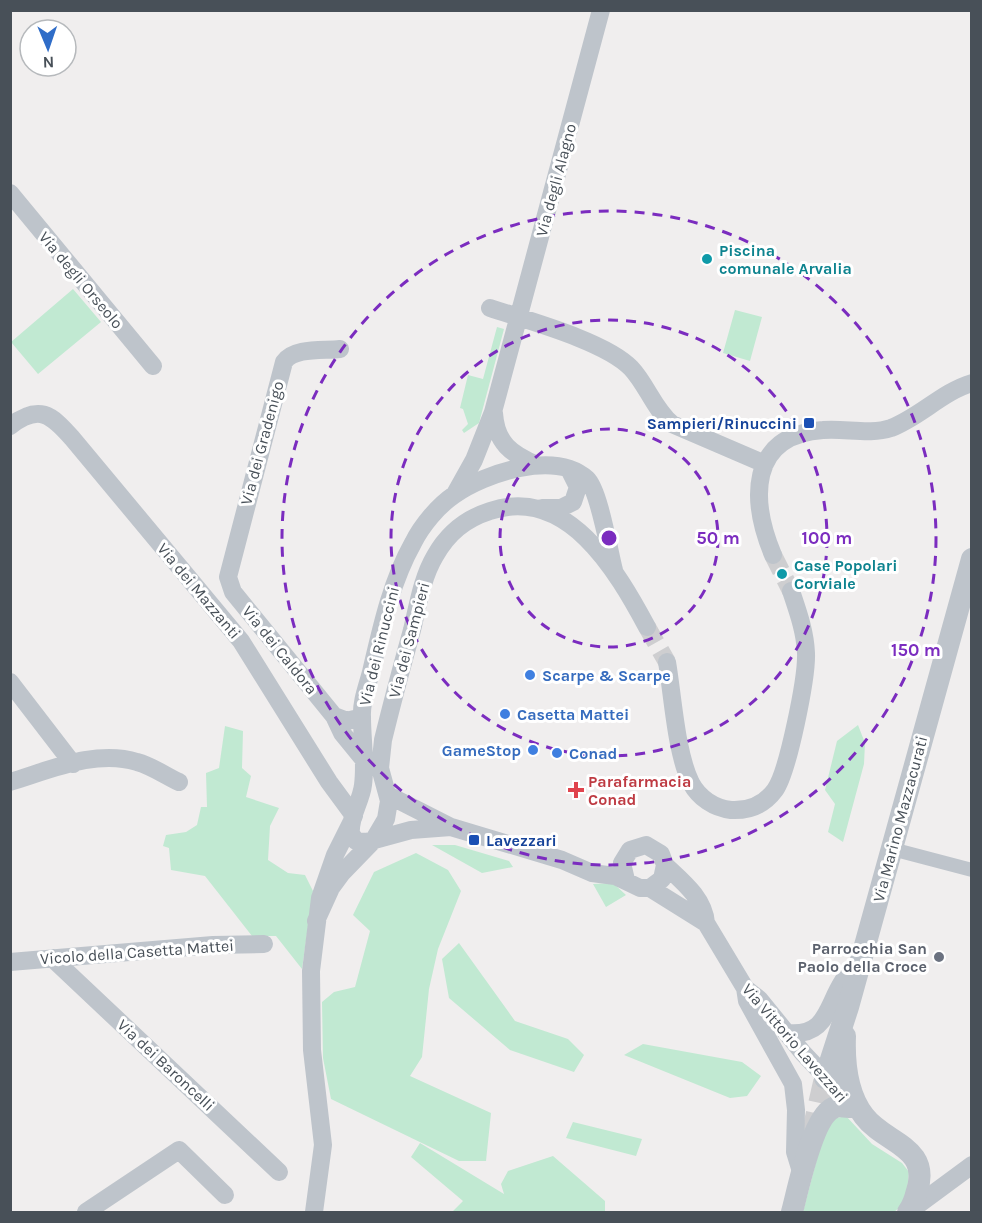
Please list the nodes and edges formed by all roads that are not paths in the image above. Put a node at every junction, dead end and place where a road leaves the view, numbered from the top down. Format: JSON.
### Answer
{"nodes":[{"id":1,"x":601,"y":10,"type":"edge"},
{"id":2,"x":10,"y":192,"type":"edge"},
{"id":3,"x":490,"y":308,"type":"dead end"},
{"id":4,"x":520,"y":318,"type":"junction"},
{"id":5,"x":340,"y":349,"type":"dead end"},
{"id":6,"x":153,"y":366,"type":"dead end"},
{"id":7,"x":972,"y":383,"type":"edge"},
{"id":8,"x":493,"y":412,"type":"junction"},
{"id":9,"x":10,"y":426,"type":"edge"},
{"id":10,"x":765,"y":464,"type":"junction"},
{"id":11,"x":537,"y":465,"type":"junction"},
{"id":12,"x":569,"y":469,"type":"junction"},
{"id":13,"x":455,"y":495,"type":"junction"},
{"id":14,"x":537,"y":509,"type":"junction"},
{"id":15,"x":773,"y":555,"type":"tunnel mouth"},
{"id":16,"x":972,"y":559,"type":"edge"},
{"id":17,"x":614,"y":570,"type":"junction"},
{"id":18,"x":229,"y":582,"type":"joint"},
{"id":19,"x":791,"y":591,"type":"tunnel mouth"},
{"id":20,"x":648,"y":627,"type":"tunnel mouth"},
{"id":21,"x":667,"y":663,"type":"tunnel mouth"},
{"id":22,"x":10,"y":682,"type":"edge"},
{"id":23,"x":334,"y":716,"type":"junction"},
{"id":24,"x":362,"y":717,"type":"junction"},
{"id":25,"x":364,"y":760,"type":"junction"},
{"id":26,"x":73,"y":764,"type":"junction"},
{"id":27,"x":10,"y":782,"type":"edge"},
{"id":28,"x":179,"y":782,"type":"dead end"},
{"id":29,"x":388,"y":795,"type":"junction"},
{"id":30,"x":354,"y":816,"type":"junction"},
{"id":31,"x":451,"y":826,"type":"junction"},
{"id":32,"x":373,"y":841,"type":"junction"},
{"id":33,"x":892,"y":849,"type":"junction"},
{"id":34,"x":624,"y":858,"type":"junction"},
{"id":35,"x":562,"y":860,"type":"junction"},
{"id":36,"x":665,"y":865,"type":"junction"},
{"id":37,"x":972,"y":870,"type":"edge"},
{"id":38,"x":626,"y":880,"type":"junction"},
{"id":39,"x":650,"y":888,"type":"junction"},
{"id":40,"x":316,"y":921,"type":"junction"},
{"id":41,"x":706,"y":923,"type":"junction"},
{"id":42,"x":264,"y":944,"type":"dead end"},
{"id":43,"x":52,"y":958,"type":"junction"},
{"id":44,"x":10,"y":962,"type":"edge"},
{"id":45,"x":860,"y":964,"type":"junction"},
{"id":46,"x":745,"y":988,"type":"junction"},
{"id":47,"x":848,"y":1008,"type":"junction"},
{"id":48,"x":787,"y":1033,"type":"junction"},
{"id":49,"x":825,"y":1078,"type":"junction"},
{"id":50,"x":857,"y":1111,"type":"junction"},
{"id":51,"x":972,"y":1165,"type":"edge"},
{"id":52,"x":279,"y":1172,"type":"dead end"},
{"id":53,"x":802,"y":1175,"type":"junction"},
{"id":54,"x":225,"y":1195,"type":"dead end"},
{"id":55,"x":909,"y":1211,"type":"edge"},
{"id":56,"x":86,"y":1212,"type":"edge"},
{"id":57,"x":314,"y":1212,"type":"edge"},
{"id":58,"x":792,"y":1212,"type":"edge"}],
"edges":[{"from":1,"to":4,"type":"street","name":"Via degli Alagno"},
{"from":2,"to":6,"type":"street","name":"Via degli Orseolo"},
{"from":3,"to":4,"type":"street"},
{"from":4,"to":8,"type":"street","name":"Via dei Rinuccini"},
{"from":4,"to":10,"type":"street"},
{"from":5,"to":18,"type":"street","name":"Via dei Gradenigo"},
{"from":7,"to":10,"type":"street"},
{"from":8,"to":11,"type":"street","name":"Via dei Rinuccini"},
{"from":8,"to":13,"type":"street","name":"Via dei Rinuccini"},
{"from":9,"to":30,"type":"street","name":"Via dei Mazzanti"},
{"from":10,"to":15,"type":"street"},
{"from":11,"to":12,"type":"street","name":"Via dei Rinuccini"},
{"from":11,"to":13,"type":"street","name":"Via dei Rinuccini"},
{"from":12,"to":14,"type":"street"},
{"from":12,"to":17,"type":"street","name":"Via dei Sampieri"},
{"from":13,"to":24,"type":"street","name":"Via dei Rinuccini"},
{"from":14,"to":17,"type":"street","name":"Via dei Sampieri"},
{"from":14,"to":29,"type":"street","name":"Via dei Sampieri"},
{"from":16,"to":33,"type":"street","name":"Via Marino Mazzacurati"},
{"from":17,"to":20,"type":"street","name":"Via dei Sampieri"},
{"from":18,"to":23,"type":"street","name":"Via dei Caldora"},
{"from":19,"to":21,"type":"street"},
{"from":22,"to":26,"type":"street"},
{"from":23,"to":24,"type":"street"},
{"from":23,"to":25,"type":"street","name":"Via dei Caldora"},
{"from":24,"to":25,"type":"street","name":"Via dei Rinuccini"},
{"from":25,"to":30,"type":"street","name":"Via dei Rinuccini"},
{"from":26,"to":27,"type":"street"},
{"from":26,"to":28,"type":"street"},
{"from":29,"to":31,"type":"street","name":"Via Vittorio Lavezzari"},
{"from":29,"to":32,"type":"street","name":"Via dei Sampieri"},
{"from":30,"to":32,"type":"street"},
{"from":30,"to":40,"type":"street","name":"Via dei Sampieri"},
{"from":31,"to":32,"type":"street","name":"Via Vittorio Lavezzari"},
{"from":31,"to":35,"type":"street","name":"Via Vittorio Lavezzari"},
{"from":32,"to":40,"type":"street","name":"Via dei Sampieri"},
{"from":33,"to":37,"type":"street"},
{"from":33,"to":45,"type":"street","name":"Via Marino Mazzacurati"},
{"from":34,"to":35,"type":"street","name":"Via Vittorio Lavezzari"},
{"from":34,"to":36,"type":"street","name":"Via Vittorio Lavezzari"},
{"from":34,"to":38,"type":"street"},
{"from":35,"to":38,"type":"street","name":"Via Vittorio Lavezzari"},
{"from":36,"to":39,"type":"street"},
{"from":36,"to":41,"type":"street","name":"Via Vittorio Lavezzari"},
{"from":38,"to":39,"type":"street","name":"Via Vittorio Lavezzari"},
{"from":39,"to":41,"type":"street","name":"Via Vittorio Lavezzari"},
{"from":40,"to":57,"type":"street","name":"Via dei Sampieri"},
{"from":41,"to":46,"type":"street","name":"Via Vittorio Lavezzari"},
{"from":42,"to":43,"type":"street","name":"Vicolo della Casetta Mattei"},
{"from":43,"to":44,"type":"street","name":"Vicolo della Casetta Mattei"},
{"from":43,"to":52,"type":"street","name":"Via dei Baroncelli"},
{"from":45,"to":47,"type":"street","name":"Via Marino Mazzacurati"},
{"from":45,"to":48,"type":"street"},
{"from":46,"to":48,"type":"street","name":"Via Vittorio Lavezzari"},
{"from":46,"to":53,"type":"street"},
{"from":47,"to":49,"type":"street","name":"Via Marino Mazzacurati"},
{"from":47,"to":50,"type":"street"},
{"from":48,"to":49,"type":"street","name":"Via Vittorio Lavezzari"},
{"from":49,"to":50,"type":"street","name":"Via Vittorio Lavezzari"},
{"from":50,"to":53,"type":"street"},
{"from":50,"to":55,"type":"street","name":"Via Vittorio Lavezzari"},
{"from":51,"to":55,"type":"street"},
{"from":53,"to":58,"type":"street"},
{"from":54,"to":56,"type":"street"}]}
